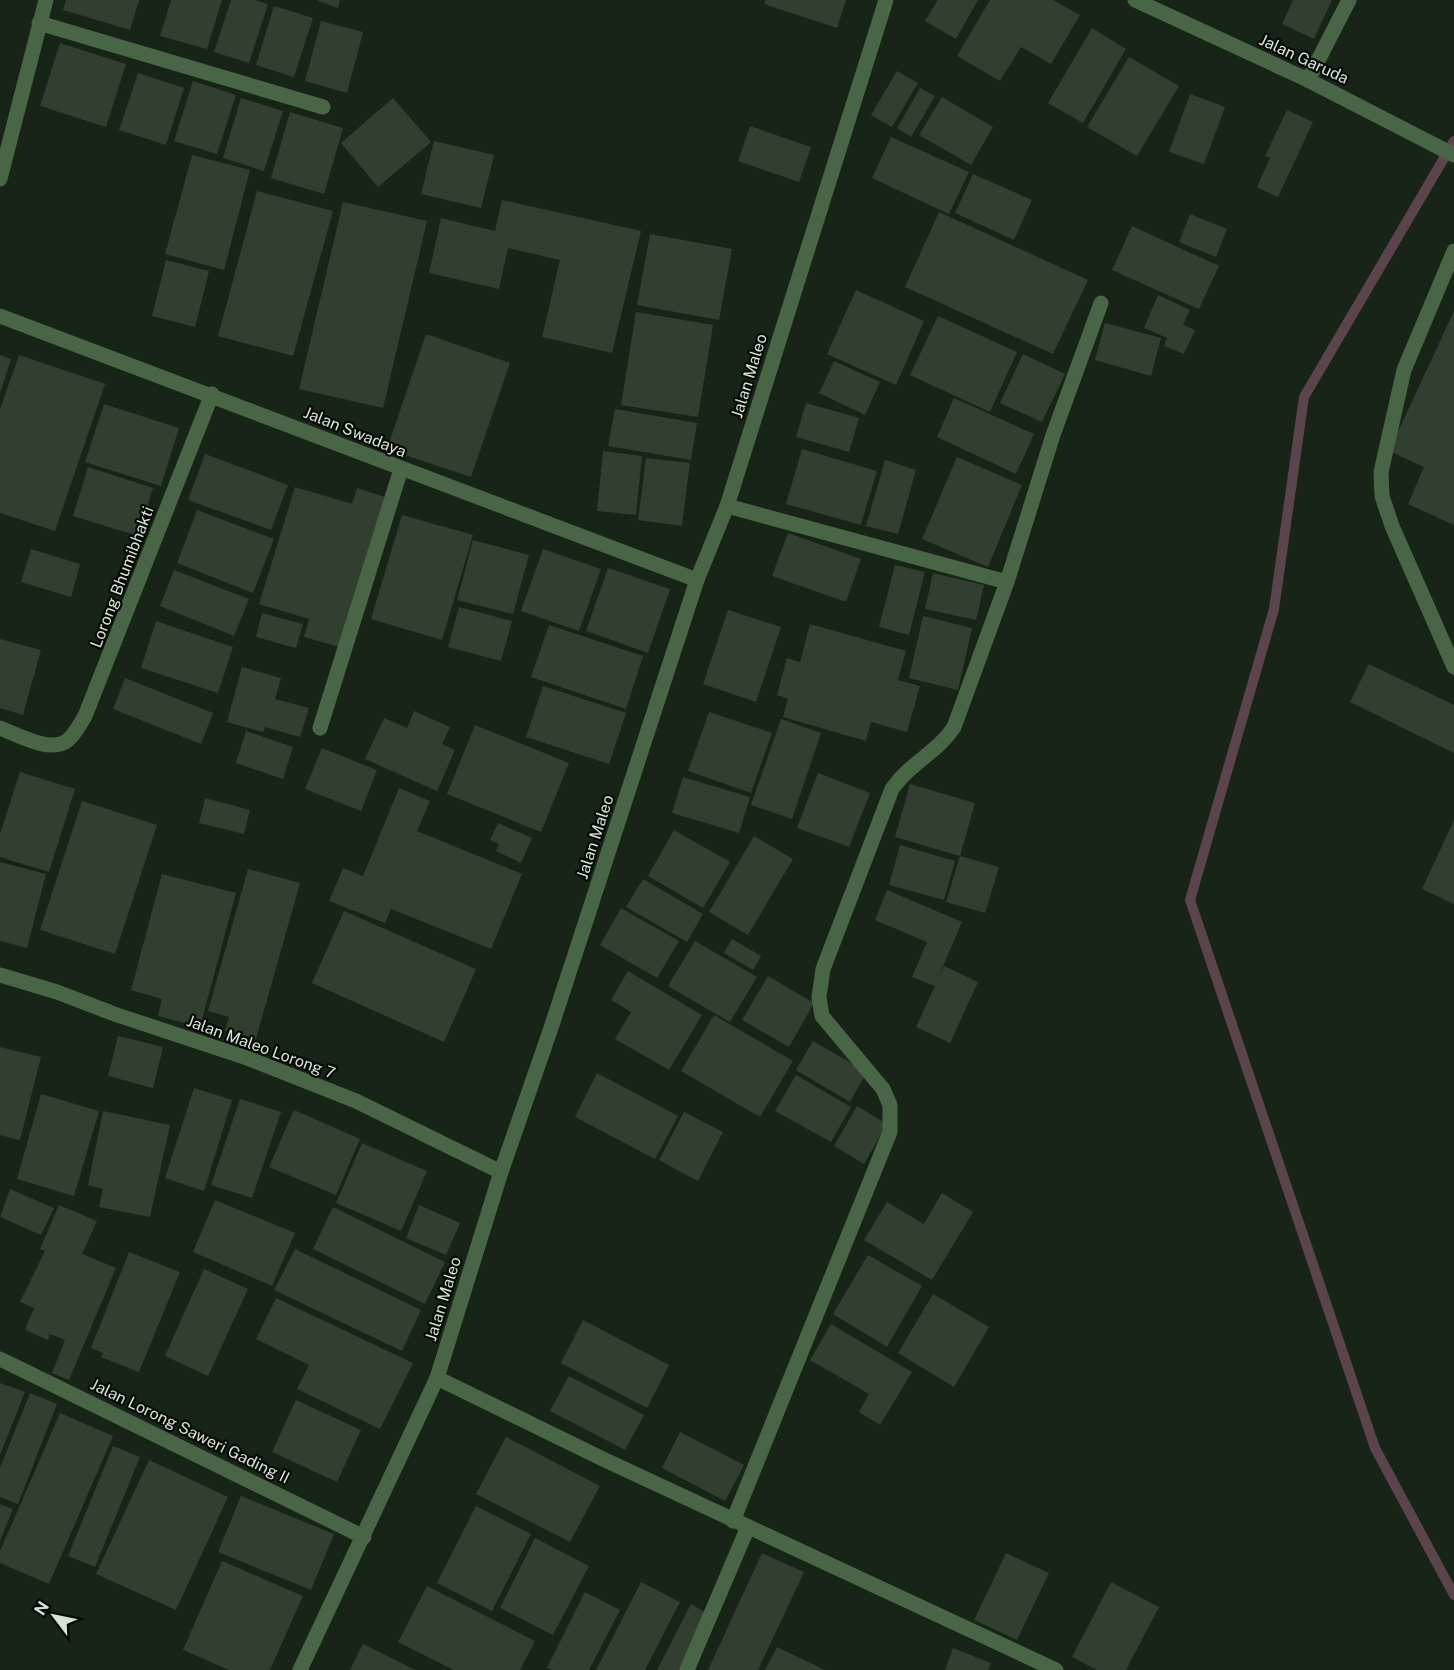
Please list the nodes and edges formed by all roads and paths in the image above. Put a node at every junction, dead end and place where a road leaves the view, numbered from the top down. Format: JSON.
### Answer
{"nodes":[{"id":1,"x":46,"y":0,"type":"edge"},
{"id":2,"x":886,"y":0,"type":"edge"},
{"id":3,"x":1135,"y":0,"type":"edge"},
{"id":4,"x":1349,"y":0,"type":"edge"},
{"id":5,"x":39,"y":23,"type":"junction"},
{"id":6,"x":1308,"y":80,"type":"junction"},
{"id":7,"x":323,"y":107,"type":"dead end"},
{"id":8,"x":1454,"y":155,"type":"edge"},
{"id":9,"x":0,"y":179,"type":"edge"},
{"id":10,"x":1454,"y":251,"type":"edge"},
{"id":11,"x":1101,"y":303,"type":"dead end"},
{"id":12,"x":0,"y":316,"type":"edge"},
{"id":13,"x":212,"y":394,"type":"junction"},
{"id":14,"x":401,"y":469,"type":"junction"},
{"id":15,"x":728,"y":506,"type":"junction"},
{"id":16,"x":697,"y":580,"type":"junction"},
{"id":17,"x":1008,"y":582,"type":"junction"},
{"id":18,"x":1454,"y":667,"type":"edge"},
{"id":19,"x":0,"y":728,"type":"edge"},
{"id":20,"x":320,"y":728,"type":"dead end"},
{"id":21,"x":0,"y":975,"type":"edge"},
{"id":22,"x":501,"y":1172,"type":"junction"},
{"id":23,"x":0,"y":1359,"type":"edge"},
{"id":24,"x":437,"y":1378,"type":"junction"},
{"id":25,"x":733,"y":1521,"type":"junction"},
{"id":26,"x":748,"y":1527,"type":"junction"},
{"id":27,"x":364,"y":1537,"type":"junction"},
{"id":28,"x":300,"y":1670,"type":"edge"},
{"id":29,"x":687,"y":1670,"type":"edge"},
{"id":30,"x":1056,"y":1670,"type":"edge"}],
"edges":[{"from":1,"to":5,"type":"street"},
{"from":2,"to":15,"type":"street","name":"Jalan Maleo"},
{"from":3,"to":6,"type":"street","name":"Jalan Garuda"},
{"from":4,"to":6,"type":"street"},
{"from":5,"to":7,"type":"street"},
{"from":5,"to":9,"type":"street"},
{"from":6,"to":8,"type":"street","name":"Jalan Garuda"},
{"from":10,"to":18,"type":"street"},
{"from":11,"to":17,"type":"street"},
{"from":12,"to":13,"type":"street","name":"Jalan Swadaya"},
{"from":13,"to":14,"type":"street","name":"Jalan Swadaya"},
{"from":13,"to":19,"type":"street","name":"Lorong Bhumibhakti"},
{"from":14,"to":16,"type":"street","name":"Jalan Swadaya"},
{"from":14,"to":20,"type":"street"},
{"from":15,"to":16,"type":"street","name":"Jalan Maleo"},
{"from":15,"to":17,"type":"street"},
{"from":16,"to":22,"type":"street","name":"Jalan Maleo"},
{"from":17,"to":25,"type":"street"},
{"from":21,"to":22,"type":"street","name":"Jalan Maleo Lorong 7"},
{"from":22,"to":24,"type":"street","name":"Jalan Maleo"},
{"from":23,"to":27,"type":"street","name":"Jalan Lorong Saweri Gading II"},
{"from":24,"to":25,"type":"street"},
{"from":24,"to":27,"type":"street","name":"Jalan Maleo"},
{"from":25,"to":26,"type":"street"},
{"from":26,"to":29,"type":"street"},
{"from":26,"to":30,"type":"street"},
{"from":27,"to":28,"type":"street","name":"Jalan Maleo"}]}
